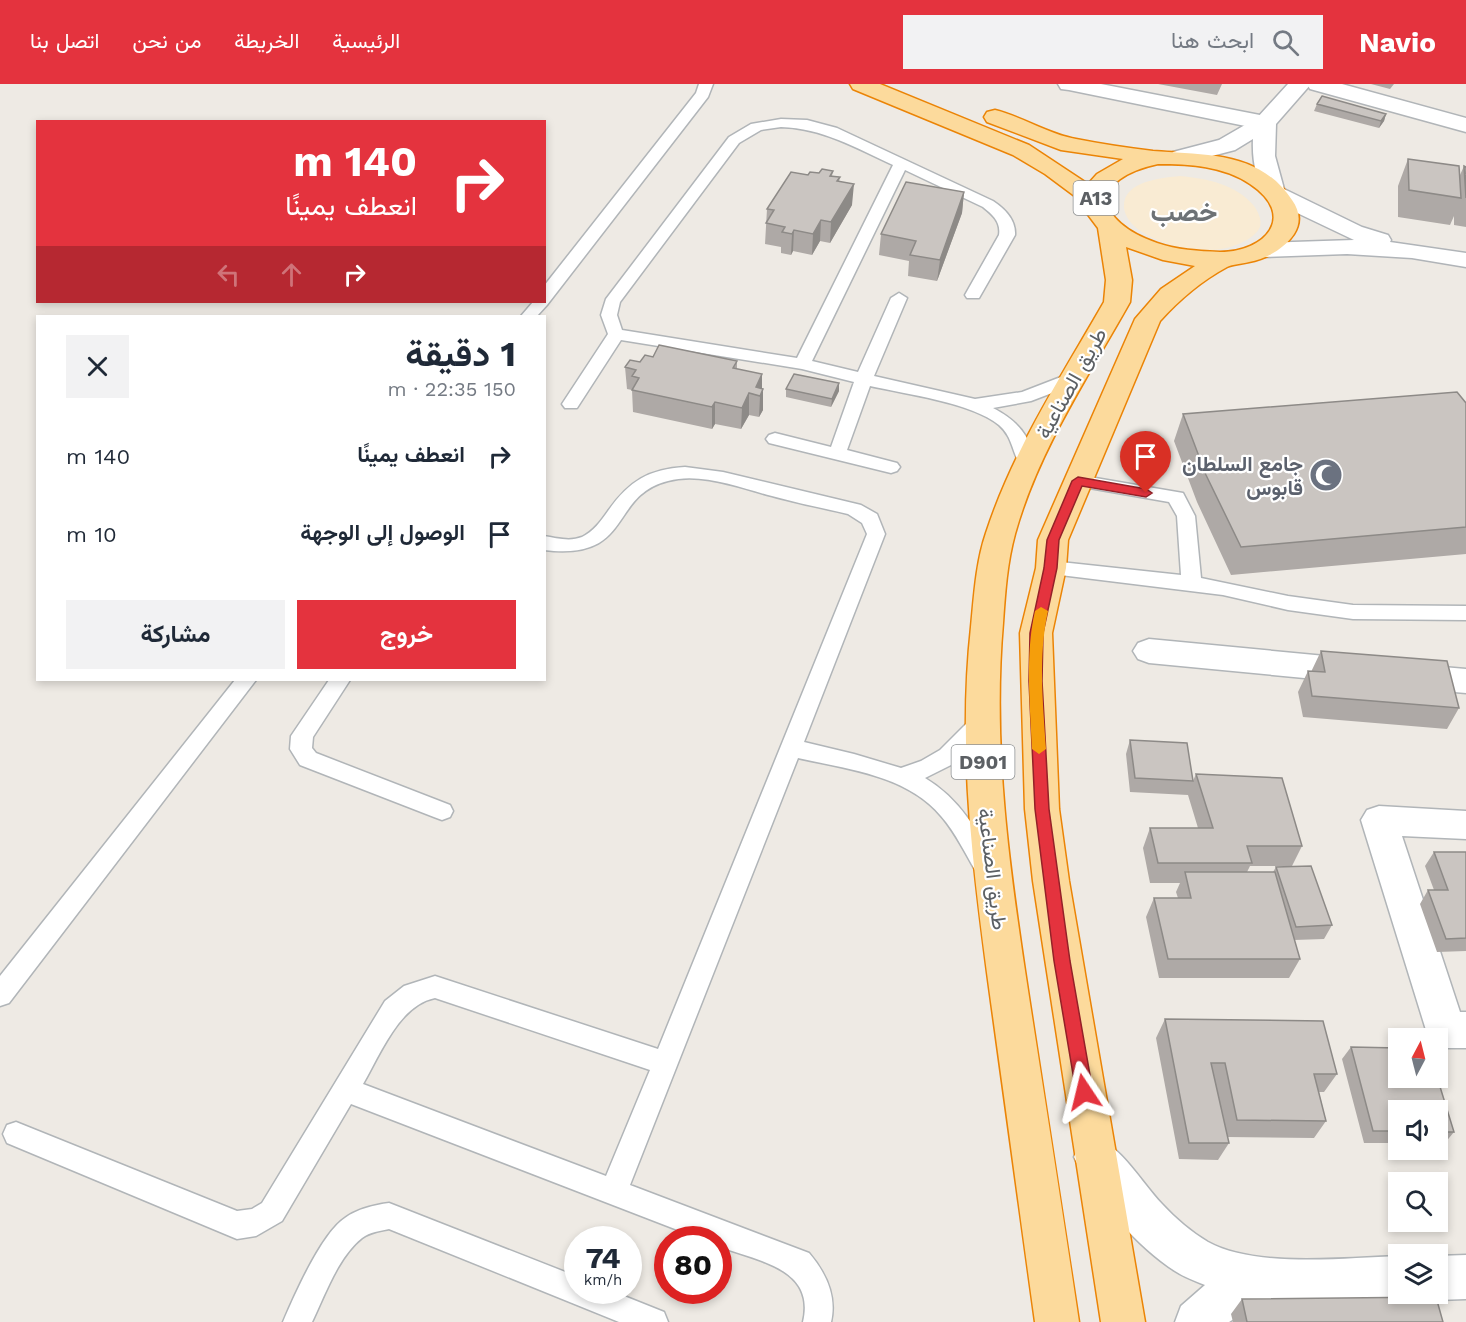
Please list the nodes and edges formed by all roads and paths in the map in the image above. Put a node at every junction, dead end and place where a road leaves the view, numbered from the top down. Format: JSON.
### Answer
{"nodes":[{"id":1,"x":706,"y":84,"type":"edge"},
{"id":2,"x":861,"y":84,"type":"edge"},
{"id":3,"x":912,"y":84,"type":"edge"},
{"id":4,"x":1069,"y":84,"type":"edge"},
{"id":5,"x":1300,"y":84,"type":"edge"},
{"id":6,"x":1318,"y":84,"type":"edge"},
{"id":7,"x":1265,"y":123,"type":"junction"},
{"id":8,"x":1466,"y":125,"type":"edge"},
{"id":9,"x":1169,"y":157,"type":"junction"},
{"id":10,"x":902,"y":163,"type":"junction"},
{"id":11,"x":1274,"y":191,"type":"junction"},
{"id":12,"x":1103,"y":214,"type":"junction"},
{"id":13,"x":1262,"y":250,"type":"junction"},
{"id":14,"x":1412,"y":251,"type":"junction"},
{"id":15,"x":1222,"y":259,"type":"junction"},
{"id":16,"x":1466,"y":260,"type":"edge"},
{"id":17,"x":546,"y":294,"type":"edge"},
{"id":18,"x":973,"y":295,"type":"dead end"},
{"id":19,"x":899,"y":298,"type":"dead end"},
{"id":20,"x":540,"y":303,"type":"edge"},
{"id":21,"x":530,"y":315,"type":"edge"},
{"id":22,"x":616,"y":334,"type":"junction"},
{"id":23,"x":802,"y":364,"type":"junction"},
{"id":24,"x":864,"y":379,"type":"junction"},
{"id":25,"x":1072,"y":379,"type":"junction"},
{"id":26,"x":572,"y":404,"type":"dead end"},
{"id":27,"x":975,"y":405,"type":"junction"},
{"id":28,"x":775,"y":439,"type":"dead end"},
{"id":29,"x":837,"y":454,"type":"junction"},
{"id":30,"x":1027,"y":462,"type":"junction"},
{"id":31,"x":891,"y":467,"type":"dead end"},
{"id":32,"x":1078,"y":481,"type":"junction"},
{"id":33,"x":546,"y":543,"type":"edge"},
{"id":34,"x":1051,"y":568,"type":"junction"},
{"id":35,"x":1192,"y":584,"type":"junction"},
{"id":36,"x":1466,"y":613,"type":"edge"},
{"id":37,"x":1149,"y":651,"type":"dead end"},
{"id":38,"x":245,"y":681,"type":"edge"},
{"id":39,"x":339,"y":681,"type":"edge"},
{"id":40,"x":1466,"y":681,"type":"edge"},
{"id":41,"x":982,"y":722,"type":"junction"},
{"id":42,"x":791,"y":748,"type":"junction"},
{"id":43,"x":903,"y":776,"type":"junction"},
{"id":44,"x":442,"y":811,"type":"dead end"},
{"id":45,"x":1466,"y":825,"type":"edge"},
{"id":46,"x":992,"y":876,"type":"junction"},
{"id":47,"x":0,"y":995,"type":"edge"},
{"id":48,"x":1466,"y":1030,"type":"edge"},
{"id":49,"x":665,"y":1063,"type":"junction"},
{"id":50,"x":346,"y":1090,"type":"junction"},
{"id":51,"x":16,"y":1134,"type":"dead end"},
{"id":52,"x":1095,"y":1157,"type":"junction"},
{"id":53,"x":614,"y":1191,"type":"junction"},
{"id":54,"x":1466,"y":1277,"type":"edge"},
{"id":55,"x":1388,"y":1278,"type":"edge"},
{"id":56,"x":1448,"y":1278,"type":"edge"},
{"id":57,"x":1260,"y":1279,"type":"junction"},
{"id":58,"x":297,"y":1322,"type":"edge"},
{"id":59,"x":654,"y":1322,"type":"edge"},
{"id":60,"x":817,"y":1322,"type":"edge"},
{"id":61,"x":1057,"y":1322,"type":"edge"},
{"id":62,"x":1123,"y":1322,"type":"edge"},
{"id":63,"x":1197,"y":1322,"type":"edge"}],
"edges":[{"from":1,"to":17,"type":"lane"},
{"from":2,"to":12,"type":"highway","number":"A13"},
{"from":3,"to":9,"type":"highway","number":"A13"},
{"from":4,"to":7,"type":"street"},
{"from":5,"to":7,"type":"street"},
{"from":6,"to":8,"type":"street"},
{"from":7,"to":9,"type":"street"},
{"from":7,"to":11,"type":"street"},
{"from":9,"to":11,"type":"highway","number":"A13"},
{"from":9,"to":12,"type":"highway","number":"A13"},
{"from":10,"to":18,"type":"lane"},
{"from":10,"to":22,"type":"lane"},
{"from":10,"to":23,"type":"lane"},
{"from":11,"to":13,"type":"highway","number":"A13"},
{"from":11,"to":14,"type":"street"},
{"from":12,"to":15,"type":"highway","number":"A13"},
{"from":12,"to":25,"type":"highway","name":"طريق الصناعية","number":"D901"},
{"from":13,"to":14,"type":"street"},
{"from":13,"to":15,"type":"highway","number":"A13"},
{"from":14,"to":16,"type":"street"},
{"from":15,"to":32,"type":"highway","name":"طريق الصناعية","number":"D901"},
{"from":19,"to":24,"type":"lane"},
{"from":20,"to":21,"type":"lane"},
{"from":22,"to":23,"type":"lane"},
{"from":22,"to":26,"type":"lane"},
{"from":23,"to":24,"type":"lane"},
{"from":24,"to":27,"type":"lane"},
{"from":24,"to":29,"type":"lane"},
{"from":25,"to":27,"type":"lane"},
{"from":25,"to":30,"type":"highway","name":"طريق الصناعية","number":"D901"},
{"from":27,"to":30,"type":"lane"},
{"from":28,"to":29,"type":"lane"},
{"from":29,"to":31,"type":"lane"},
{"from":30,"to":41,"type":"highway","name":"طريق الصناعية","number":"D901"},
{"from":32,"to":34,"type":"highway","name":"طريق الصناعية","number":"D901"},
{"from":32,"to":35,"type":"lane"},
{"from":33,"to":42,"type":"lane"},
{"from":34,"to":35,"type":"lane"},
{"from":34,"to":52,"type":"highway","name":"طريق الصناعية","number":"D901"},
{"from":35,"to":36,"type":"lane"},
{"from":37,"to":40,"type":"street"},
{"from":38,"to":47,"type":"lane"},
{"from":39,"to":44,"type":"lane"},
{"from":41,"to":43,"type":"lane"},
{"from":41,"to":46,"type":"highway","name":"طريق الصناعية","number":"D901"},
{"from":42,"to":43,"type":"lane"},
{"from":42,"to":49,"type":"lane"},
{"from":43,"to":46,"type":"lane"},
{"from":45,"to":48,"type":"street"},
{"from":46,"to":61,"type":"highway","name":"طريق الصناعية","number":"D901"},
{"from":49,"to":50,"type":"lane"},
{"from":49,"to":53,"type":"lane"},
{"from":50,"to":51,"type":"lane"},
{"from":50,"to":53,"type":"lane"},
{"from":52,"to":57,"type":"street"},
{"from":52,"to":62,"type":"highway","name":"طريق الصناعية","number":"D901"},
{"from":53,"to":60,"type":"lane"},
{"from":54,"to":56,"type":"street"},
{"from":55,"to":57,"type":"street"},
{"from":57,"to":63,"type":"street"},
{"from":58,"to":59,"type":"lane"}]}
